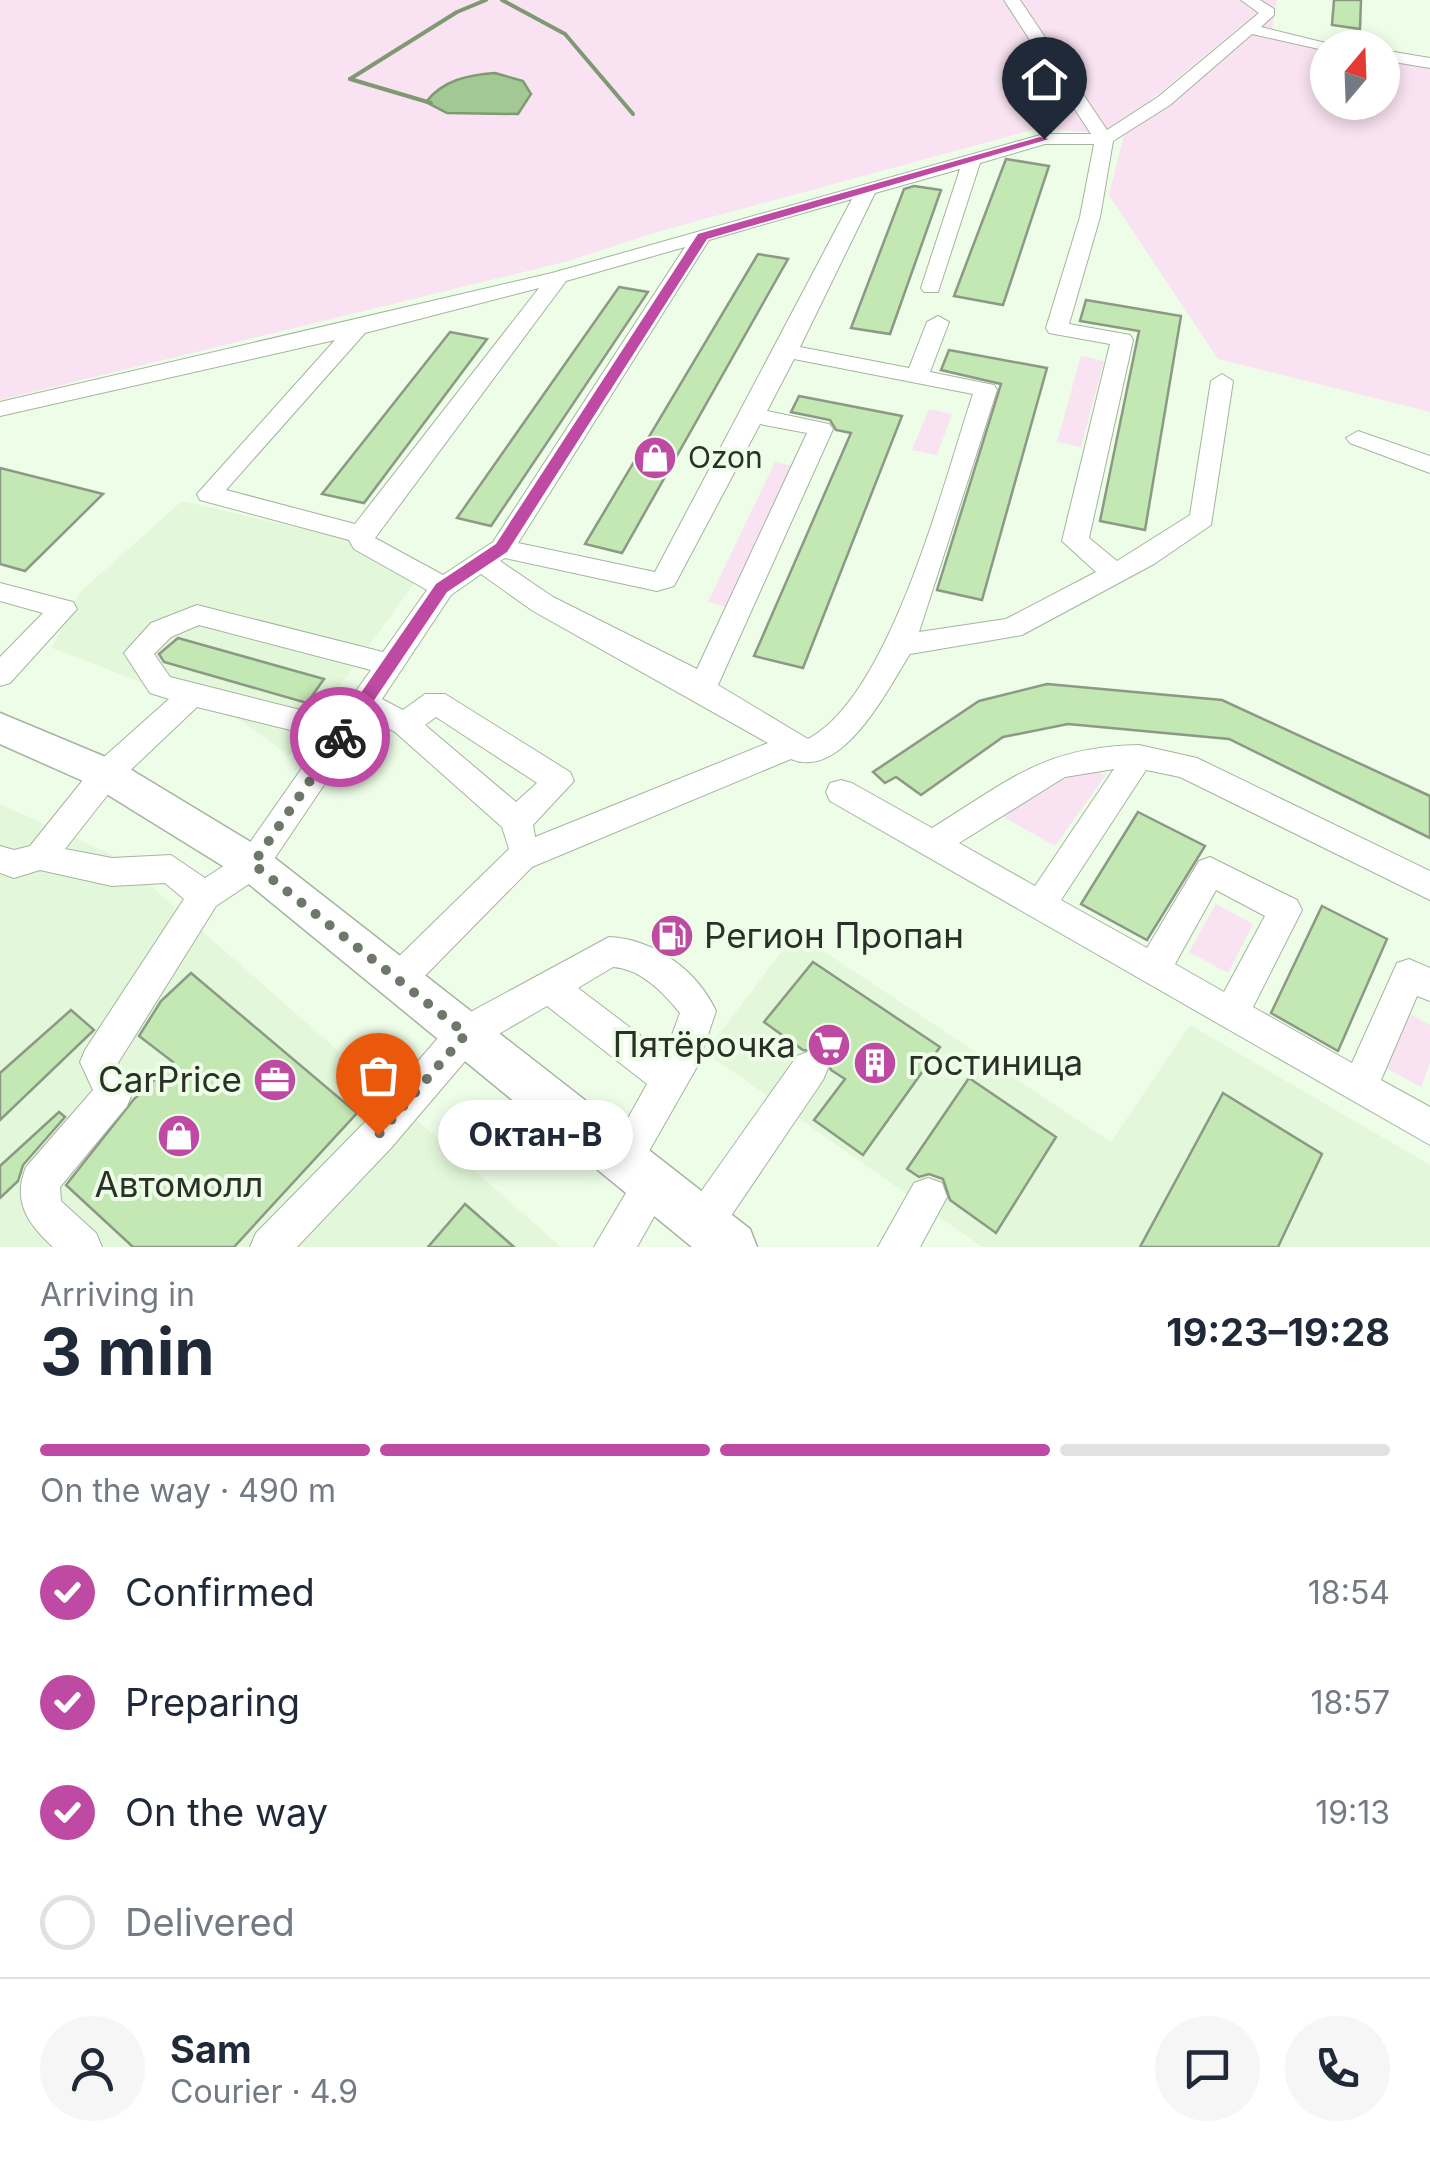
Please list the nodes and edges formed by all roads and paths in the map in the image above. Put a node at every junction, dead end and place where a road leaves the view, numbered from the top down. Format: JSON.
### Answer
{"nodes":[{"id":1,"x":1012,"y":0,"type":"edge"},
{"id":2,"x":1249,"y":0,"type":"edge"},
{"id":3,"x":1250,"y":29,"type":"junction"},
{"id":4,"x":1310,"y":42,"type":"edge"},
{"id":5,"x":1400,"y":58,"type":"edge"},
{"id":6,"x":1430,"y":63,"type":"edge"},
{"id":7,"x":1104,"y":139,"type":"junction"},
{"id":8,"x":972,"y":160,"type":"junction"},
{"id":9,"x":866,"y":191,"type":"junction"},
{"id":10,"x":702,"y":236,"type":"junction"},
{"id":11,"x":559,"y":277,"type":"junction"},
{"id":12,"x":931,"y":288,"type":"dead end"},
{"id":13,"x":938,"y":322,"type":"dead end"},
{"id":14,"x":357,"y":328,"type":"junction"},
{"id":15,"x":787,"y":351,"type":"junction"},
{"id":16,"x":917,"y":376,"type":"junction"},
{"id":17,"x":1222,"y":380,"type":"dead end"},
{"id":18,"x":0,"y":410,"type":"edge"},
{"id":19,"x":753,"y":416,"type":"junction"},
{"id":20,"x":1358,"y":438,"type":"dead end"},
{"id":21,"x":1430,"y":465,"type":"edge"},
{"id":22,"x":361,"y":534,"type":"junction"},
{"id":23,"x":491,"y":554,"type":"junction"},
{"id":24,"x":1114,"y":573,"type":"junction"},
{"id":25,"x":442,"y":588,"type":"junction"},
{"id":26,"x":0,"y":592,"type":"edge"},
{"id":27,"x":901,"y":645,"type":"junction"},
{"id":28,"x":390,"y":664,"type":"junction"},
{"id":29,"x":0,"y":675,"type":"edge"},
{"id":30,"x":690,"y":682,"type":"junction"},
{"id":31,"x":192,"y":694,"type":"junction"},
{"id":32,"x":364,"y":702,"type":"junction"},
{"id":33,"x":405,"y":724,"type":"junction"},
{"id":34,"x":0,"y":728,"type":"edge"},
{"id":35,"x":343,"y":732,"type":"junction"},
{"id":36,"x":795,"y":745,"type":"junction"},
{"id":37,"x":1139,"y":757,"type":"junction"},
{"id":38,"x":106,"y":774,"type":"junction"},
{"id":39,"x":841,"y":792,"type":"dead end"},
{"id":40,"x":517,"y":821,"type":"junction"},
{"id":41,"x":932,"y":844,"type":"junction"},
{"id":42,"x":40,"y":856,"type":"junction"},
{"id":43,"x":521,"y":857,"type":"junction"},
{"id":44,"x":0,"y":859,"type":"edge"},
{"id":45,"x":253,"y":864,"type":"junction"},
{"id":46,"x":1430,"y":886,"type":"edge"},
{"id":47,"x":204,"y":896,"type":"junction"},
{"id":48,"x":1040,"y":905,"type":"junction"},
{"id":49,"x":1153,"y":970,"type":"junction"},
{"id":50,"x":397,"y":981,"type":"junction"},
{"id":51,"x":1430,"y":984,"type":"edge"},
{"id":52,"x":547,"y":985,"type":"junction"},
{"id":53,"x":1231,"y":1014,"type":"junction"},
{"id":54,"x":466,"y":1034,"type":"junction"},
{"id":55,"x":810,"y":1068,"type":"dead end"},
{"id":56,"x":670,"y":1080,"type":"junction"},
{"id":57,"x":1360,"y":1087,"type":"junction"},
{"id":58,"x":1430,"y":1127,"type":"edge"},
{"id":59,"x":638,"y":1173,"type":"junction"},
{"id":60,"x":928,"y":1197,"type":"dead end"},
{"id":61,"x":717,"y":1236,"type":"edge"},
{"id":62,"x":82,"y":1247,"type":"edge"},
{"id":63,"x":270,"y":1247,"type":"edge"},
{"id":64,"x":614,"y":1247,"type":"edge"},
{"id":65,"x":898,"y":1247,"type":"edge"}],
"edges":[{"from":1,"to":7,"type":"lane"},
{"from":2,"to":3,"type":"lane"},
{"from":3,"to":4,"type":"lane"},
{"from":3,"to":7,"type":"lane"},
{"from":5,"to":6,"type":"lane"},
{"from":7,"to":8,"type":"lane"},
{"from":7,"to":24,"type":"lane"},
{"from":8,"to":9,"type":"lane"},
{"from":8,"to":12,"type":"lane"},
{"from":9,"to":10,"type":"lane"},
{"from":9,"to":15,"type":"lane"},
{"from":10,"to":11,"type":"lane"},
{"from":10,"to":23,"type":"lane"},
{"from":11,"to":14,"type":"lane"},
{"from":11,"to":22,"type":"lane"},
{"from":13,"to":16,"type":"lane"},
{"from":14,"to":18,"type":"lane"},
{"from":14,"to":22,"type":"lane"},
{"from":15,"to":16,"type":"lane"},
{"from":15,"to":19,"type":"lane"},
{"from":16,"to":27,"type":"lane"},
{"from":17,"to":24,"type":"lane"},
{"from":19,"to":23,"type":"lane"},
{"from":19,"to":30,"type":"lane"},
{"from":20,"to":21,"type":"lane"},
{"from":22,"to":25,"type":"lane"},
{"from":23,"to":25,"type":"lane"},
{"from":23,"to":30,"type":"lane"},
{"from":24,"to":27,"type":"lane"},
{"from":25,"to":28,"type":"lane"},
{"from":26,"to":29,"type":"lane"},
{"from":27,"to":36,"type":"lane"},
{"from":28,"to":31,"type":"lane"},
{"from":28,"to":32,"type":"lane"},
{"from":30,"to":36,"type":"lane"},
{"from":31,"to":35,"type":"lane"},
{"from":31,"to":38,"type":"lane"},
{"from":32,"to":33,"type":"lane"},
{"from":32,"to":35,"type":"lane"},
{"from":33,"to":40,"type":"lane"},
{"from":33,"to":40,"type":"lane"},
{"from":34,"to":38,"type":"main road"},
{"from":35,"to":45,"type":"lane"},
{"from":36,"to":43,"type":"lane"},
{"from":37,"to":41,"type":"lane"},
{"from":37,"to":46,"type":"lane"},
{"from":37,"to":48,"type":"lane"},
{"from":38,"to":42,"type":"lane"},
{"from":38,"to":45,"type":"main road"},
{"from":39,"to":41,"type":"lane"},
{"from":40,"to":43,"type":"lane"},
{"from":41,"to":48,"type":"lane"},
{"from":42,"to":44,"type":"lane"},
{"from":42,"to":47,"type":"lane"},
{"from":43,"to":50,"type":"lane"},
{"from":45,"to":47,"type":"lane"},
{"from":45,"to":50,"type":"main road"},
{"from":47,"to":62,"type":"lane"},
{"from":48,"to":49,"type":"lane"},
{"from":49,"to":53,"type":"lane"},
{"from":49,"to":53,"type":"lane"},
{"from":50,"to":54,"type":"main road"},
{"from":51,"to":57,"type":"lane"},
{"from":52,"to":54,"type":"lane"},
{"from":52,"to":56,"type":"lane"},
{"from":52,"to":56,"type":"lane"},
{"from":53,"to":57,"type":"lane"},
{"from":54,"to":59,"type":"main road"},
{"from":54,"to":63,"type":"lane"},
{"from":55,"to":61,"type":"lane"},
{"from":56,"to":59,"type":"lane"},
{"from":57,"to":58,"type":"lane"},
{"from":59,"to":61,"type":"main road"},
{"from":59,"to":64,"type":"lane"},
{"from":60,"to":65,"type":"lane"}]}
